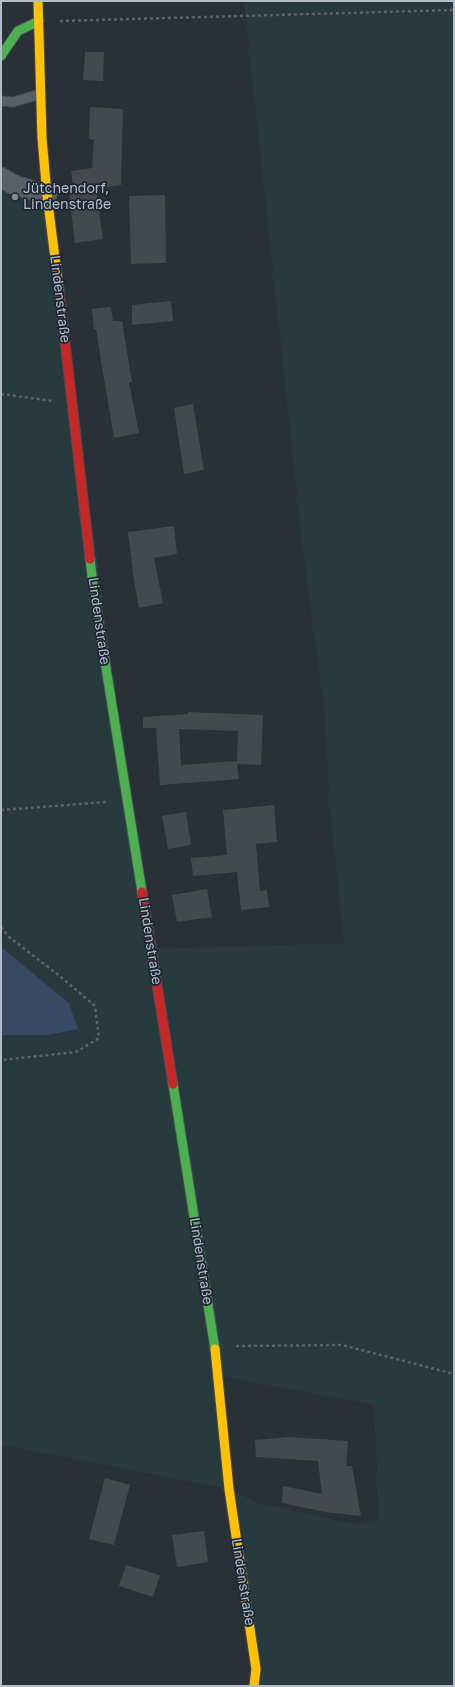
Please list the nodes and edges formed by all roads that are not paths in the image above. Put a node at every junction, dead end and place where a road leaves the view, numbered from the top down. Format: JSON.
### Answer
{"nodes":[{"id":1,"x":38,"y":1,"type":"edge"},
{"id":2,"x":39,"y":21,"type":"junction"},
{"id":3,"x":1,"y":56,"type":"edge"},
{"id":4,"x":40,"y":94,"type":"junction"},
{"id":5,"x":1,"y":102,"type":"edge"},
{"id":6,"x":1,"y":177,"type":"edge"},
{"id":7,"x":47,"y":195,"type":"junction"},
{"id":8,"x":254,"y":1686,"type":"edge"}],
"edges":[{"from":1,"to":2,"type":"main road","name":"Lindenstraße"},
{"from":2,"to":3,"type":"main road"},
{"from":2,"to":4,"type":"main road","name":"Lindenstraße"},
{"from":4,"to":5,"type":"lane"},
{"from":4,"to":7,"type":"main road","name":"Lindenstraße"},
{"from":6,"to":7,"type":"street"},
{"from":7,"to":8,"type":"main road","name":"Lindenstraße"}]}
